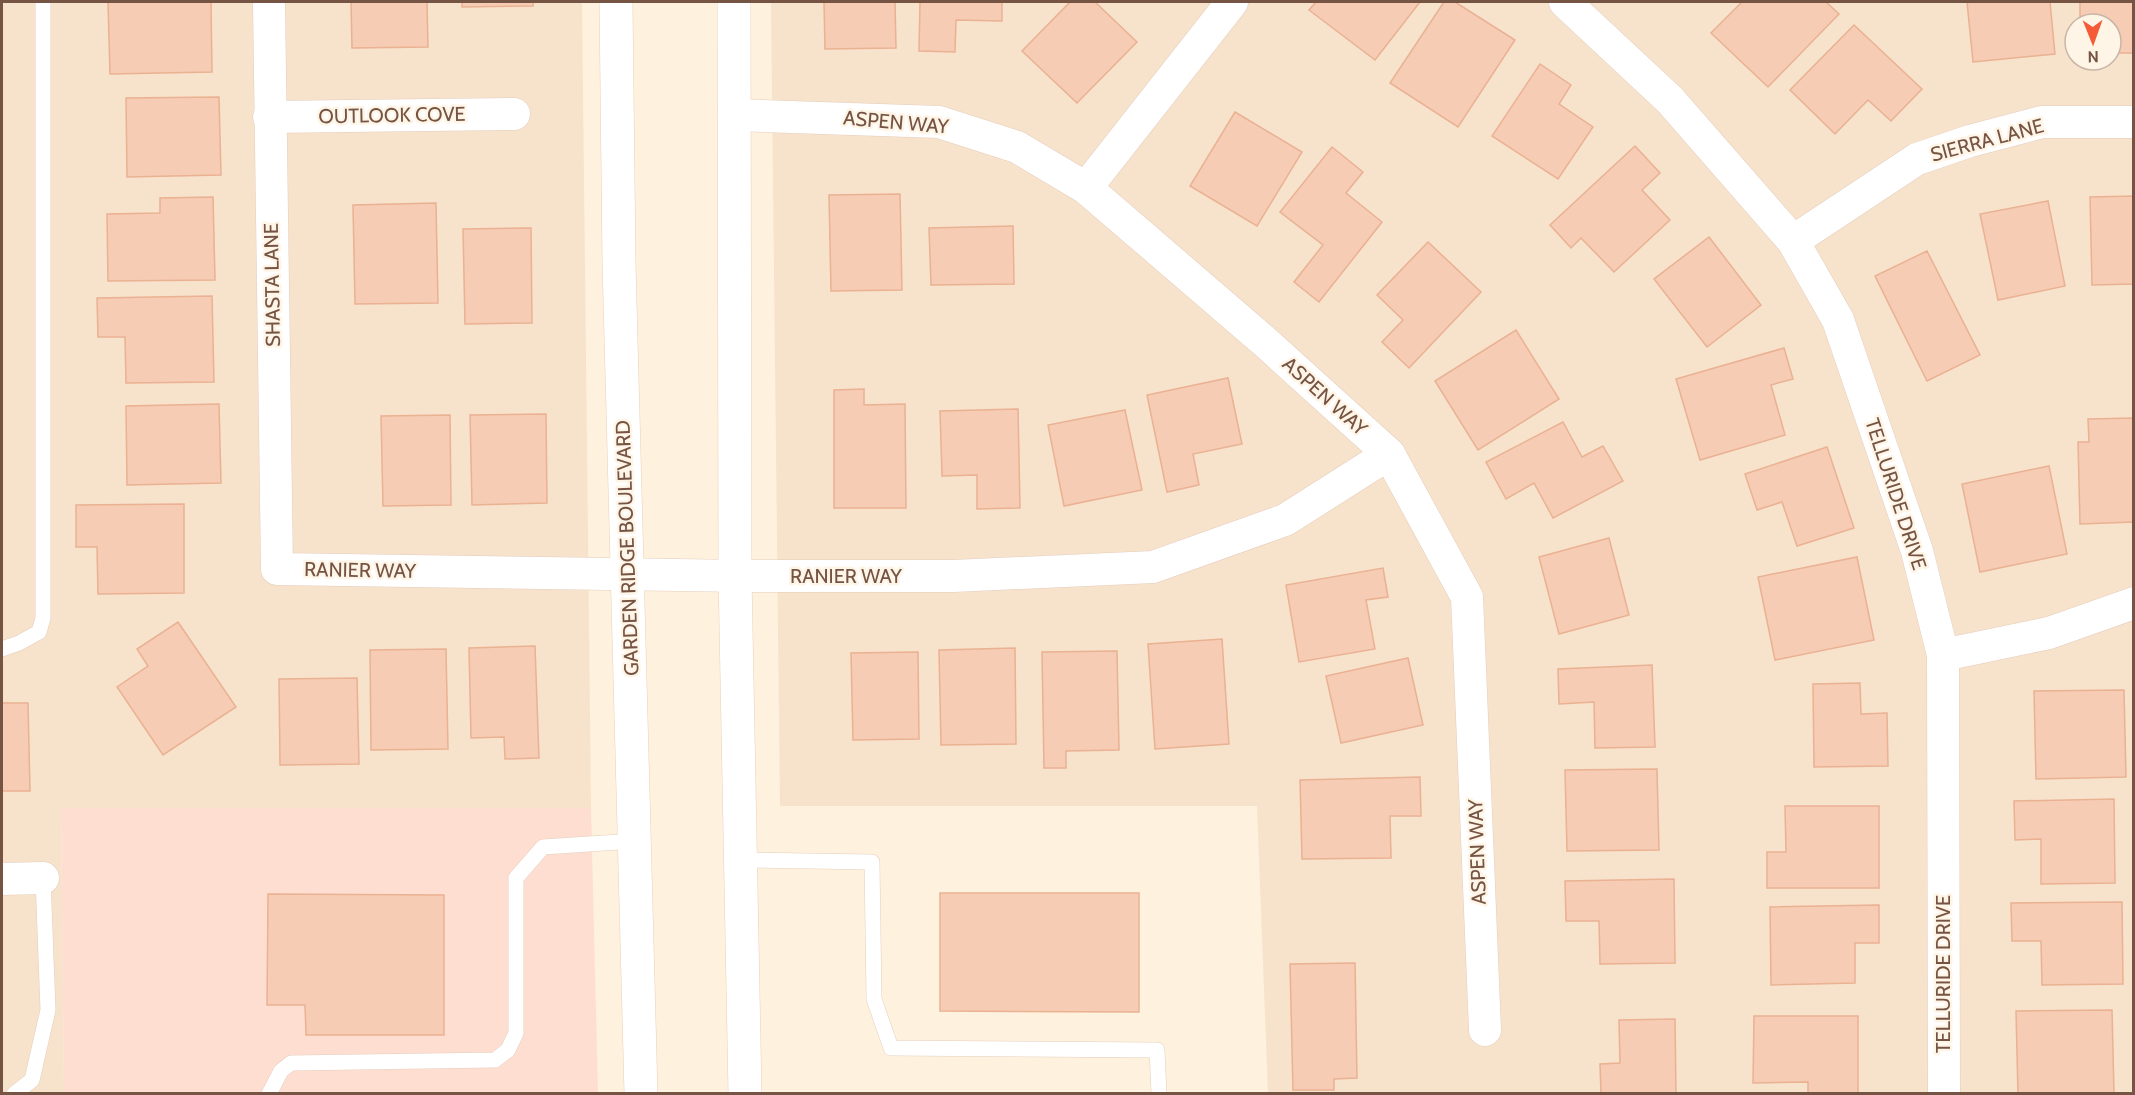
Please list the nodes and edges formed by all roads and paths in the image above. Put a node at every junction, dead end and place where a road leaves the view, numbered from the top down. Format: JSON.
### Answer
{"nodes":[{"id":1,"x":43,"y":2,"type":"edge"},
{"id":2,"x":269,"y":2,"type":"edge"},
{"id":3,"x":616,"y":2,"type":"edge"},
{"id":4,"x":735,"y":2,"type":"edge"},
{"id":5,"x":1232,"y":2,"type":"edge"},
{"id":6,"x":1565,"y":2,"type":"edge"},
{"id":7,"x":514,"y":114,"type":"dead end"},
{"id":8,"x":736,"y":115,"type":"junction"},
{"id":9,"x":269,"y":117,"type":"junction"},
{"id":10,"x":2133,"y":122,"type":"edge"},
{"id":11,"x":1086,"y":188,"type":"junction"},
{"id":12,"x":1793,"y":241,"type":"junction"},
{"id":13,"x":1389,"y":454,"type":"junction"},
{"id":14,"x":277,"y":569,"type":"joint"},
{"id":15,"x":628,"y":574,"type":"junction"},
{"id":16,"x":735,"y":576,"type":"junction"},
{"id":17,"x":2133,"y":603,"type":"edge"},
{"id":18,"x":2,"y":649,"type":"edge"},
{"id":19,"x":1943,"y":655,"type":"junction"},
{"id":20,"x":635,"y":841,"type":"junction"},
{"id":21,"x":740,"y":860,"type":"junction"},
{"id":22,"x":43,"y":878,"type":"joint"},
{"id":23,"x":2,"y":879,"type":"edge"},
{"id":24,"x":1485,"y":1030,"type":"dead end"},
{"id":25,"x":14,"y":1094,"type":"edge"},
{"id":26,"x":269,"y":1094,"type":"edge"},
{"id":27,"x":641,"y":1094,"type":"edge"},
{"id":28,"x":745,"y":1094,"type":"edge"},
{"id":29,"x":1159,"y":1094,"type":"edge"},
{"id":30,"x":1944,"y":1094,"type":"edge"}],
"edges":[{"from":1,"to":18,"type":"lane"},
{"from":2,"to":9,"type":"street","name":"SHASTA LANE"},
{"from":3,"to":15,"type":"main road","name":"GARDEN RIDGE BOULEVARD"},
{"from":4,"to":8,"type":"main road"},
{"from":5,"to":11,"type":"street"},
{"from":6,"to":12,"type":"street","name":"TELLURIDE DRIVE"},
{"from":7,"to":9,"type":"street","name":"OUTLOOK COVE"},
{"from":8,"to":11,"type":"street","name":"ASPEN WAY"},
{"from":8,"to":16,"type":"main road"},
{"from":9,"to":14,"type":"street","name":"SHASTA LANE"},
{"from":10,"to":12,"type":"street","name":"SIERRA LANE"},
{"from":11,"to":13,"type":"street","name":"ASPEN WAY"},
{"from":12,"to":19,"type":"street","name":"TELLURIDE DRIVE"},
{"from":13,"to":16,"type":"street","name":"RANIER WAY"},
{"from":13,"to":24,"type":"street","name":"ASPEN WAY"},
{"from":14,"to":15,"type":"street","name":"RANIER WAY"},
{"from":15,"to":16,"type":"street","name":"RANIER WAY"},
{"from":15,"to":20,"type":"main road","name":"GARDEN RIDGE BOULEVARD"},
{"from":16,"to":21,"type":"main road"},
{"from":17,"to":19,"type":"street"},
{"from":19,"to":30,"type":"street","name":"TELLURIDE DRIVE"},
{"from":20,"to":26,"type":"lane"},
{"from":20,"to":27,"type":"main road","name":"GARDEN RIDGE BOULEVARD"},
{"from":21,"to":28,"type":"main road"},
{"from":21,"to":29,"type":"lane"},
{"from":22,"to":23,"type":"street"},
{"from":22,"to":25,"type":"lane"}]}
